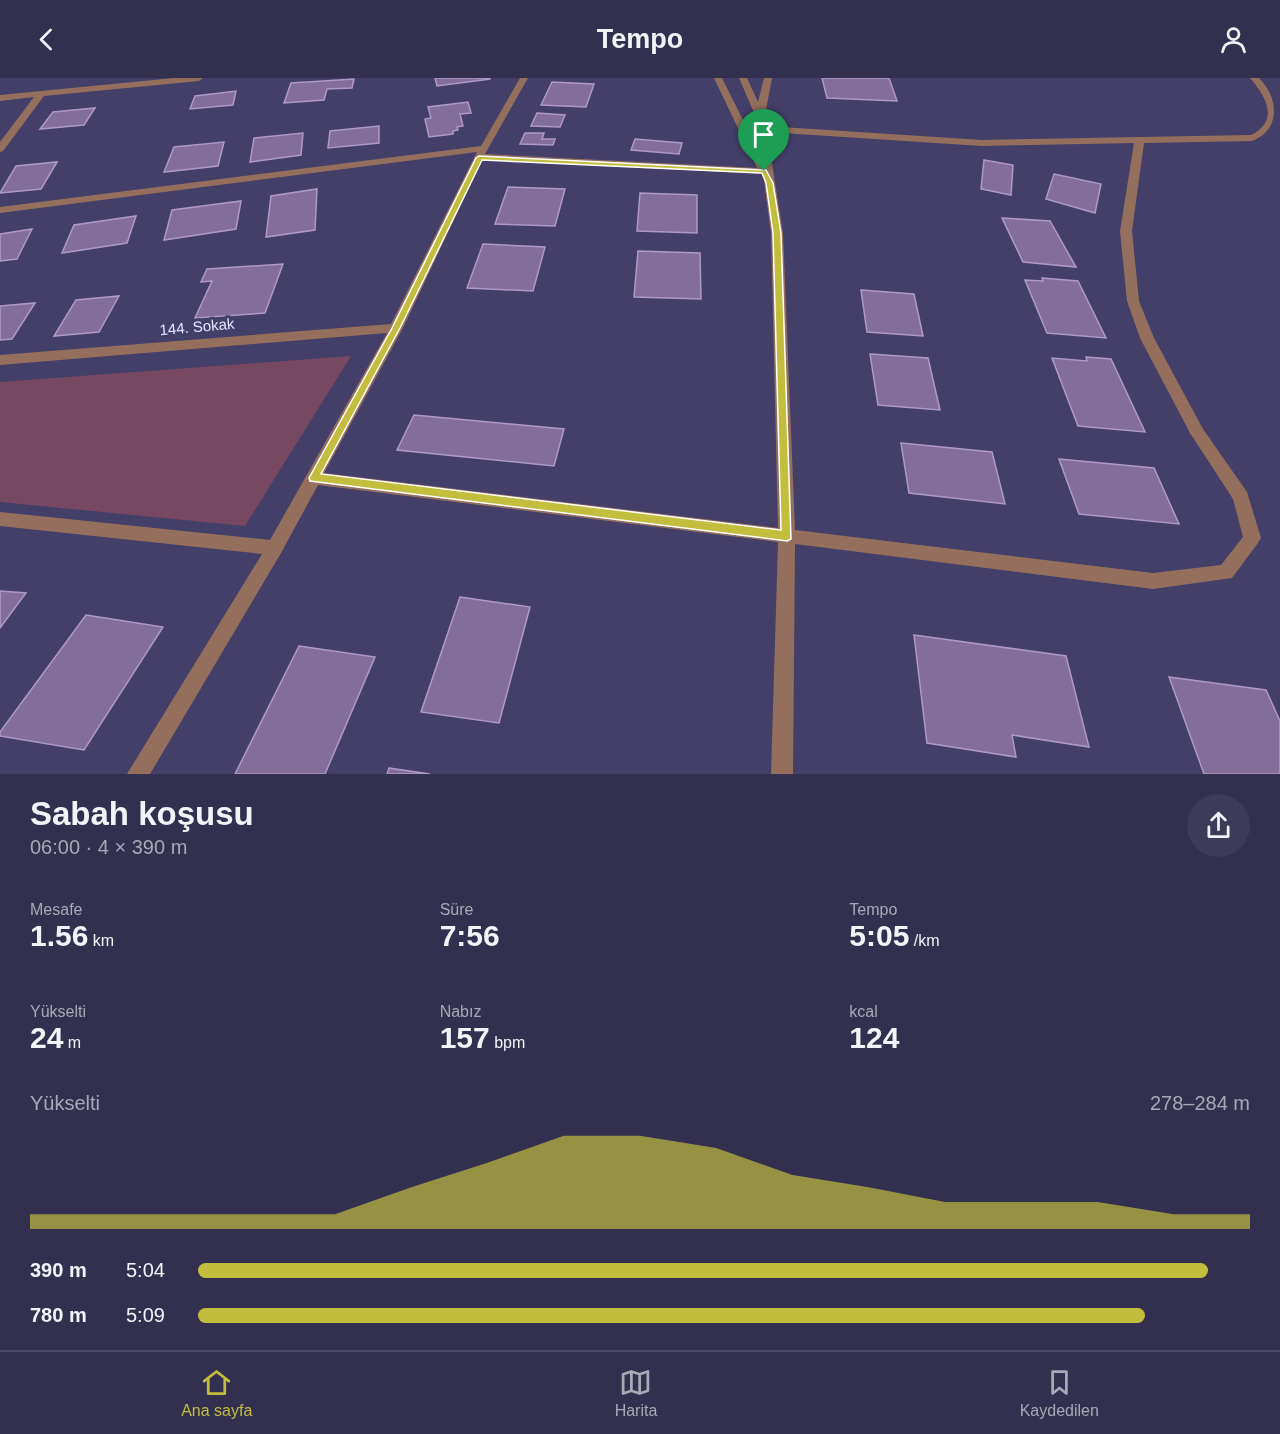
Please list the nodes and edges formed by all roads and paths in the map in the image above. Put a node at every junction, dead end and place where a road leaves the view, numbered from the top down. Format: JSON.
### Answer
{"nodes":[{"id":1,"x":199,"y":78,"type":"edge"},
{"id":2,"x":524,"y":78,"type":"edge"},
{"id":3,"x":718,"y":78,"type":"edge"},
{"id":4,"x":743,"y":78,"type":"edge"},
{"id":5,"x":768,"y":78,"type":"edge"},
{"id":6,"x":1254,"y":78,"type":"edge"},
{"id":7,"x":41,"y":94,"type":"junction"},
{"id":8,"x":0,"y":98,"type":"edge"},
{"id":9,"x":1276,"y":99,"type":"edge"},
{"id":10,"x":761,"y":122,"type":"junction"},
{"id":11,"x":1139,"y":141,"type":"junction"},
{"id":12,"x":0,"y":149,"type":"edge"},
{"id":13,"x":482,"y":153,"type":"junction"},
{"id":14,"x":767,"y":177,"type":"junction"},
{"id":15,"x":0,"y":210,"type":"edge"},
{"id":16,"x":396,"y":328,"type":"junction"},
{"id":17,"x":0,"y":360,"type":"edge"},
{"id":18,"x":314,"y":478,"type":"junction"},
{"id":19,"x":0,"y":519,"type":"edge"},
{"id":20,"x":787,"y":536,"type":"junction"},
{"id":21,"x":275,"y":548,"type":"junction"},
{"id":22,"x":138,"y":774,"type":"edge"},
{"id":23,"x":782,"y":774,"type":"edge"}],
"edges":[{"from":1,"to":7,"type":"street"},
{"from":2,"to":13,"type":"street"},
{"from":3,"to":14,"type":"street"},
{"from":4,"to":10,"type":"street"},
{"from":5,"to":10,"type":"street"},
{"from":6,"to":9,"type":"street"},
{"from":7,"to":8,"type":"street"},
{"from":7,"to":12,"type":"street"},
{"from":9,"to":11,"type":"street"},
{"from":10,"to":11,"type":"street"},
{"from":10,"to":14,"type":"street"},
{"from":11,"to":20,"type":"street"},
{"from":13,"to":14,"type":"street"},
{"from":13,"to":15,"type":"street"},
{"from":13,"to":16,"type":"street"},
{"from":14,"to":20,"type":"street"},
{"from":16,"to":17,"type":"street","name":"144. Sokak"},
{"from":16,"to":18,"type":"street"},
{"from":18,"to":20,"type":"street"},
{"from":18,"to":21,"type":"street"},
{"from":19,"to":21,"type":"street"},
{"from":20,"to":23,"type":"street"},
{"from":21,"to":22,"type":"street"}]}
